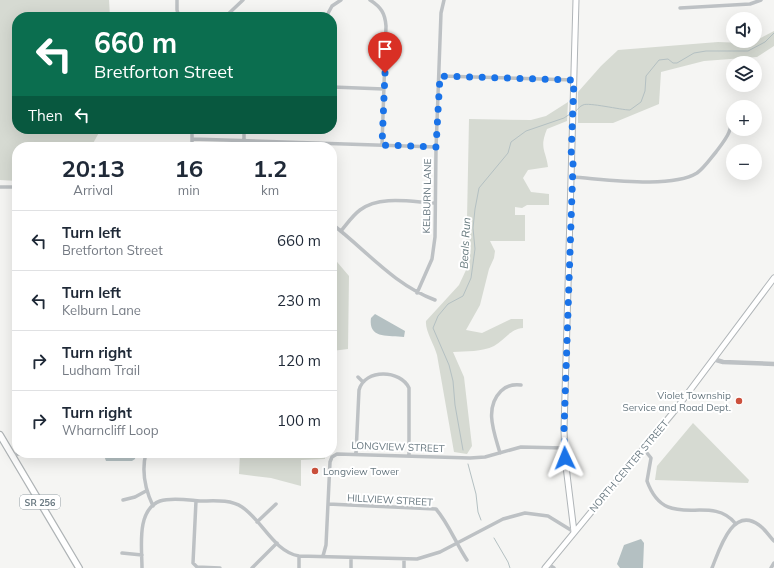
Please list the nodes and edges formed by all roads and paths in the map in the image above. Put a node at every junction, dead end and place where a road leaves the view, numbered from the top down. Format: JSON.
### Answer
{"nodes":[{"id":1,"x":177,"y":0,"type":"edge"},
{"id":2,"x":243,"y":0,"type":"edge"},
{"id":3,"x":341,"y":0,"type":"edge"},
{"id":4,"x":370,"y":0,"type":"edge"},
{"id":5,"x":444,"y":0,"type":"edge"},
{"id":6,"x":576,"y":0,"type":"edge"},
{"id":7,"x":718,"y":0,"type":"edge"},
{"id":8,"x":760,"y":0,"type":"edge"},
{"id":9,"x":718,"y":6,"type":"junction"},
{"id":10,"x":680,"y":8,"type":"dead end"},
{"id":11,"x":178,"y":12,"type":"edge"},
{"id":12,"x":230,"y":12,"type":"edge"},
{"id":13,"x":329,"y":12,"type":"edge"},
{"id":14,"x":440,"y":76,"type":"junction"},
{"id":15,"x":574,"y":80,"type":"junction"},
{"id":16,"x":337,"y":86,"type":"edge"},
{"id":17,"x":384,"y":89,"type":"junction"},
{"id":18,"x":192,"y":134,"type":"edge"},
{"id":19,"x":244,"y":134,"type":"edge"},
{"id":20,"x":727,"y":136,"type":"edge"},
{"id":21,"x":192,"y":139,"type":"joint"},
{"id":22,"x":244,"y":141,"type":"junction"},
{"id":23,"x":278,"y":142,"type":"edge"},
{"id":24,"x":337,"y":144,"type":"edge"},
{"id":25,"x":382,"y":145,"type":"junction"},
{"id":26,"x":436,"y":147,"type":"junction"},
{"id":27,"x":572,"y":178,"type":"junction"},
{"id":28,"x":0,"y":187,"type":"edge"},
{"id":29,"x":12,"y":187,"type":"edge"},
{"id":30,"x":435,"y":203,"type":"junction"},
{"id":31,"x":337,"y":228,"type":"edge"},
{"id":32,"x":341,"y":231,"type":"junction"},
{"id":33,"x":774,"y":278,"type":"edge"},
{"id":34,"x":417,"y":293,"type":"junction"},
{"id":35,"x":435,"y":300,"type":"dead end"},
{"id":36,"x":712,"y":361,"type":"junction"},
{"id":37,"x":774,"y":364,"type":"edge"},
{"id":38,"x":358,"y":377,"type":"dead end"},
{"id":39,"x":410,"y":378,"type":"dead end"},
{"id":40,"x":405,"y":381,"type":"junction"},
{"id":41,"x":363,"y":382,"type":"junction"},
{"id":42,"x":521,"y":385,"type":"dead end"},
{"id":43,"x":0,"y":435,"type":"edge"},
{"id":44,"x":564,"y":448,"type":"junction"},
{"id":45,"x":643,"y":448,"type":"junction"},
{"id":46,"x":500,"y":452,"type":"junction"},
{"id":47,"x":356,"y":453,"type":"junction"},
{"id":48,"x":337,"y":454,"type":"edge"},
{"id":49,"x":12,"y":455,"type":"edge"},
{"id":50,"x":409,"y":456,"type":"junction"},
{"id":51,"x":14,"y":458,"type":"edge"},
{"id":52,"x":145,"y":458,"type":"edge"},
{"id":53,"x":332,"y":458,"type":"edge"},
{"id":54,"x":146,"y":491,"type":"junction"},
{"id":55,"x":123,"y":500,"type":"dead end"},
{"id":56,"x":196,"y":501,"type":"junction"},
{"id":57,"x":276,"y":504,"type":"dead end"},
{"id":58,"x":328,"y":504,"type":"junction"},
{"id":59,"x":153,"y":506,"type":"junction"},
{"id":60,"x":257,"y":522,"type":"junction"},
{"id":61,"x":735,"y":524,"type":"junction"},
{"id":62,"x":574,"y":532,"type":"junction"},
{"id":63,"x":774,"y":540,"type":"edge"},
{"id":64,"x":277,"y":543,"type":"junction"},
{"id":65,"x":456,"y":544,"type":"junction"},
{"id":66,"x":122,"y":553,"type":"dead end"},
{"id":67,"x":142,"y":555,"type":"junction"},
{"id":68,"x":299,"y":556,"type":"junction"},
{"id":69,"x":323,"y":556,"type":"junction"},
{"id":70,"x":351,"y":558,"type":"junction"},
{"id":71,"x":404,"y":559,"type":"junction"},
{"id":72,"x":467,"y":560,"type":"dead end"},
{"id":73,"x":774,"y":563,"type":"edge"},
{"id":74,"x":547,"y":566,"type":"edge"},
{"id":75,"x":79,"y":568,"type":"edge"},
{"id":76,"x":142,"y":568,"type":"edge"},
{"id":77,"x":220,"y":568,"type":"edge"},
{"id":78,"x":252,"y":568,"type":"edge"},
{"id":79,"x":299,"y":568,"type":"edge"},
{"id":80,"x":351,"y":568,"type":"edge"},
{"id":81,"x":404,"y":568,"type":"edge"},
{"id":82,"x":554,"y":568,"type":"edge"},
{"id":83,"x":712,"y":568,"type":"edge"},
{"id":84,"x":771,"y":568,"type":"edge"}],
"edges":[{"from":1,"to":11,"type":"street"},
{"from":2,"to":12,"type":"street"},
{"from":3,"to":13,"type":"street"},
{"from":4,"to":17,"type":"street"},
{"from":5,"to":14,"type":"street","name":"KELBURN LANE"},
{"from":6,"to":15,"type":"main road"},
{"from":7,"to":9,"type":"street"},
{"from":8,"to":9,"type":"street"},
{"from":9,"to":10,"type":"street"},
{"from":14,"to":15,"type":"street"},
{"from":14,"to":26,"type":"street","name":"KELBURN LANE"},
{"from":15,"to":27,"type":"main road"},
{"from":16,"to":17,"type":"street"},
{"from":17,"to":25,"type":"street"},
{"from":18,"to":21,"type":"street"},
{"from":19,"to":22,"type":"street"},
{"from":20,"to":27,"type":"street"},
{"from":21,"to":22,"type":"street"},
{"from":22,"to":23,"type":"street"},
{"from":24,"to":25,"type":"street"},
{"from":25,"to":26,"type":"street"},
{"from":26,"to":30,"type":"street","name":"KELBURN LANE"},
{"from":27,"to":44,"type":"main road"},
{"from":28,"to":29,"type":"street"},
{"from":30,"to":32,"type":"street"},
{"from":30,"to":34,"type":"street","name":"KELBURN LANE"},
{"from":31,"to":32,"type":"street"},
{"from":32,"to":34,"type":"street"},
{"from":33,"to":36,"type":"main road","name":"NORTH CENTER STREET"},
{"from":34,"to":35,"type":"street"},
{"from":36,"to":37,"type":"street"},
{"from":36,"to":45,"type":"main road","name":"NORTH CENTER STREET"},
{"from":38,"to":41,"type":"street"},
{"from":39,"to":40,"type":"street"},
{"from":40,"to":41,"type":"street"},
{"from":40,"to":50,"type":"street"},
{"from":41,"to":47,"type":"street"},
{"from":42,"to":46,"type":"street"},
{"from":43,"to":49,"type":"main road","number":"SR 256"},
{"from":44,"to":46,"type":"street","name":"LONGVIEW STREET"},
{"from":44,"to":62,"type":"main road"},
{"from":45,"to":61,"type":"street"},
{"from":45,"to":62,"type":"main road","name":"NORTH CENTER STREET"},
{"from":46,"to":50,"type":"street","name":"LONGVIEW STREET"},
{"from":47,"to":48,"type":"street","name":"LONGVIEW STREET"},
{"from":47,"to":50,"type":"street","name":"LONGVIEW STREET"},
{"from":51,"to":75,"type":"main road","number":"SR 256"},
{"from":52,"to":54,"type":"street"},
{"from":53,"to":58,"type":"street","name":"LONGVIEW STREET"},
{"from":54,"to":55,"type":"street"},
{"from":54,"to":59,"type":"street"},
{"from":56,"to":59,"type":"street"},
{"from":56,"to":60,"type":"street"},
{"from":56,"to":77,"type":"street"},
{"from":57,"to":60,"type":"street"},
{"from":58,"to":65,"type":"street","name":"HILLVIEW STREET"},
{"from":58,"to":69,"type":"street","name":"LONGVIEW STREET"},
{"from":59,"to":67,"type":"street"},
{"from":60,"to":64,"type":"street"},
{"from":61,"to":63,"type":"street"},
{"from":61,"to":83,"type":"street"},
{"from":62,"to":65,"type":"street"},
{"from":62,"to":74,"type":"main road","name":"NORTH CENTER STREET"},
{"from":64,"to":68,"type":"street"},
{"from":64,"to":78,"type":"street"},
{"from":65,"to":71,"type":"street"},
{"from":65,"to":72,"type":"street"},
{"from":66,"to":67,"type":"street"},
{"from":67,"to":76,"type":"street"},
{"from":68,"to":69,"type":"street"},
{"from":68,"to":79,"type":"street"},
{"from":69,"to":70,"type":"street"},
{"from":70,"to":71,"type":"street"},
{"from":70,"to":80,"type":"street"},
{"from":71,"to":81,"type":"street"},
{"from":73,"to":84,"type":"street"},
{"from":74,"to":82,"type":"street"}]}
